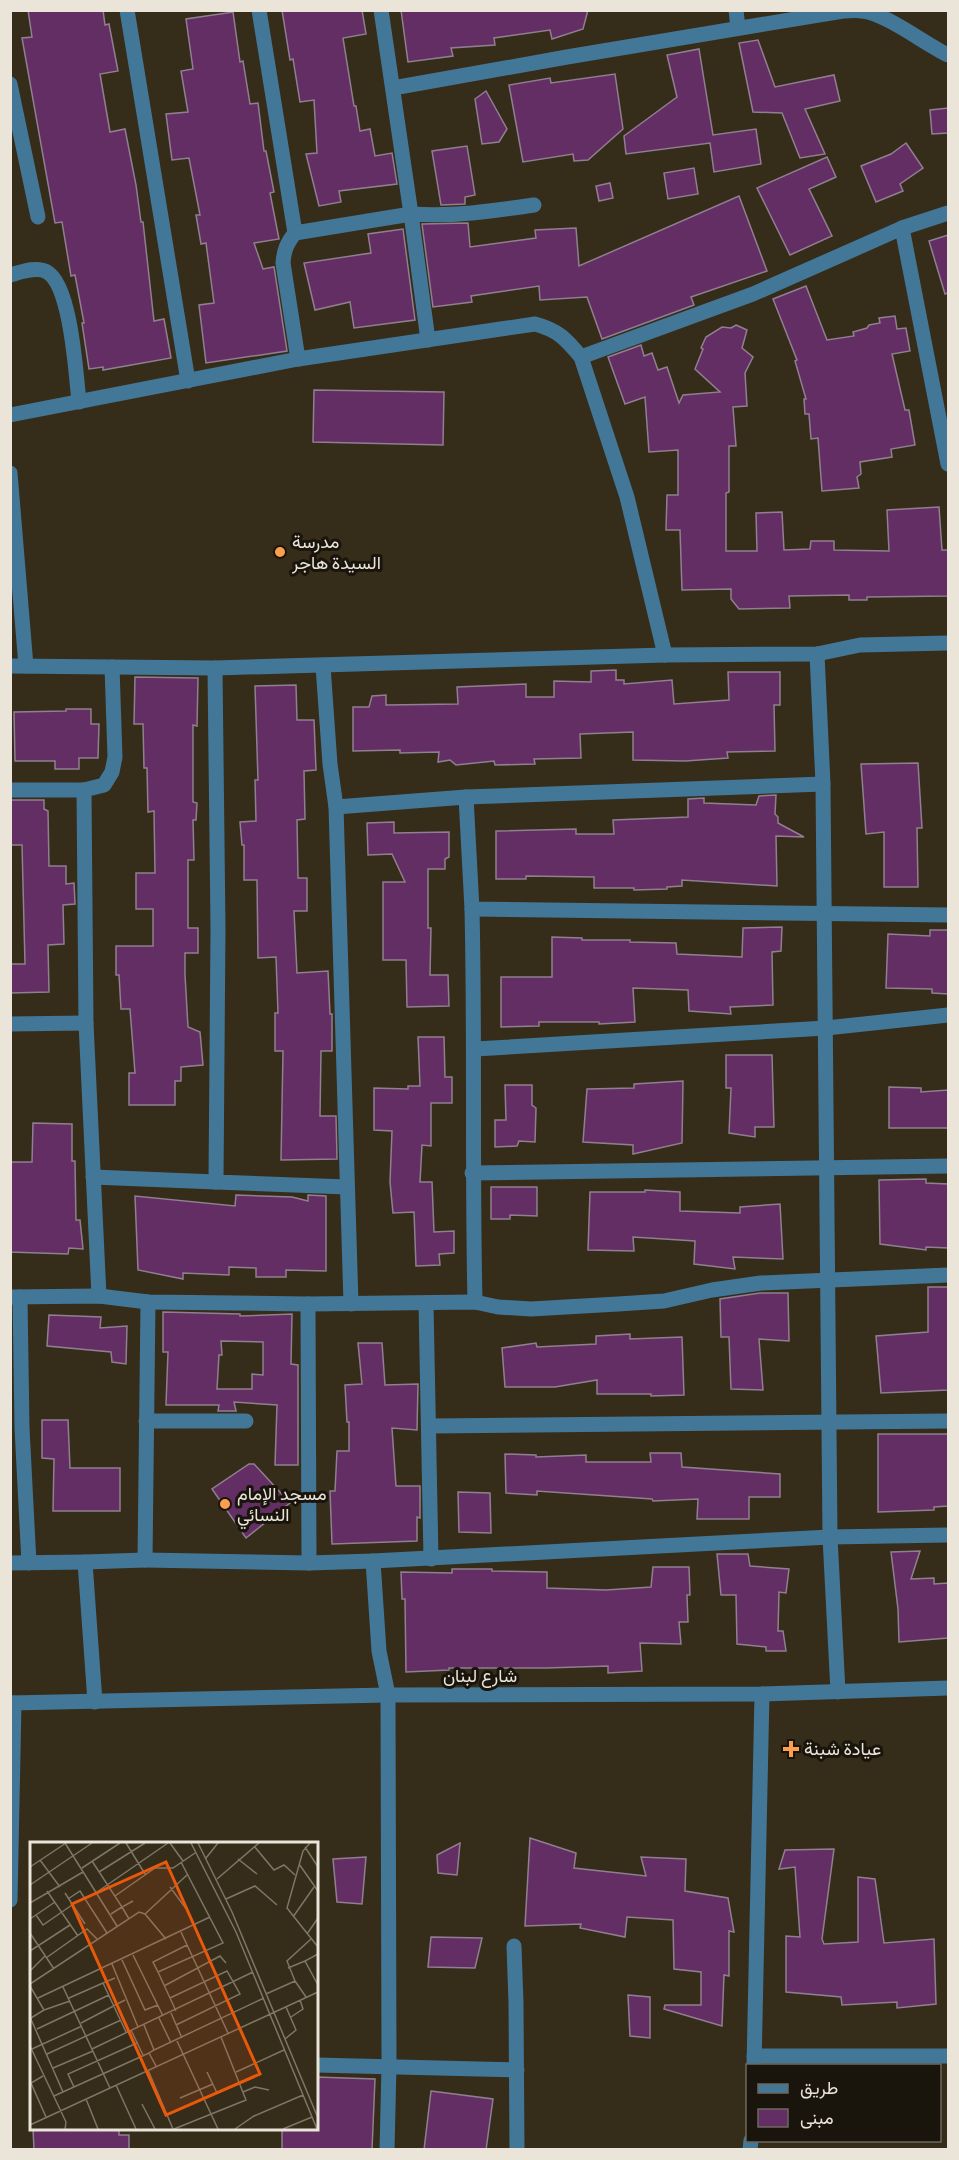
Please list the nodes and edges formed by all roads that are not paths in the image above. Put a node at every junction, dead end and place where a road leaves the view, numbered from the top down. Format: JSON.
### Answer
{"nodes":[{"id":1,"x":127,"y":10,"type":"edge"},
{"id":2,"x":259,"y":10,"type":"edge"},
{"id":3,"x":381,"y":10,"type":"edge"},
{"id":4,"x":736,"y":10,"type":"edge"},
{"id":5,"x":738,"y":28,"type":"junction"},
{"id":6,"x":948,"y":55,"type":"edge"},
{"id":7,"x":10,"y":84,"type":"edge"},
{"id":8,"x":393,"y":88,"type":"junction"},
{"id":9,"x":534,"y":205,"type":"dead end"},
{"id":10,"x":948,"y":213,"type":"edge"},
{"id":11,"x":411,"y":214,"type":"junction"},
{"id":12,"x":38,"y":217,"type":"dead end"},
{"id":13,"x":902,"y":228,"type":"junction"},
{"id":14,"x":296,"y":233,"type":"junction"},
{"id":15,"x":10,"y":275,"type":"edge"},
{"id":16,"x":428,"y":340,"type":"junction"},
{"id":17,"x":581,"y":357,"type":"junction"},
{"id":18,"x":298,"y":359,"type":"junction"},
{"id":19,"x":188,"y":381,"type":"junction"},
{"id":20,"x":80,"y":402,"type":"junction"},
{"id":21,"x":10,"y":415,"type":"edge"},
{"id":22,"x":948,"y":464,"type":"edge"},
{"id":23,"x":10,"y":473,"type":"edge"},
{"id":24,"x":948,"y":643,"type":"edge"},
{"id":25,"x":817,"y":654,"type":"junction"},
{"id":26,"x":665,"y":655,"type":"junction"},
{"id":27,"x":18,"y":666,"type":"edge"},
{"id":28,"x":323,"y":666,"type":"junction"},
{"id":29,"x":112,"y":667,"type":"junction"},
{"id":30,"x":215,"y":668,"type":"junction"},
{"id":31,"x":823,"y":784,"type":"junction"},
{"id":32,"x":10,"y":790,"type":"edge"},
{"id":33,"x":84,"y":790,"type":"junction"},
{"id":34,"x":466,"y":797,"type":"junction"},
{"id":35,"x":336,"y":807,"type":"junction"},
{"id":36,"x":472,"y":909,"type":"junction"},
{"id":37,"x":824,"y":915,"type":"junction"},
{"id":38,"x":948,"y":915,"type":"edge"},
{"id":39,"x":948,"y":1015,"type":"edge"},
{"id":40,"x":86,"y":1023,"type":"junction"},
{"id":41,"x":10,"y":1024,"type":"edge"},
{"id":42,"x":826,"y":1028,"type":"junction"},
{"id":43,"x":475,"y":1049,"type":"junction"},
{"id":44,"x":948,"y":1166,"type":"edge"},
{"id":45,"x":827,"y":1169,"type":"junction"},
{"id":46,"x":472,"y":1173,"type":"junction"},
{"id":47,"x":93,"y":1177,"type":"junction"},
{"id":48,"x":216,"y":1182,"type":"junction"},
{"id":49,"x":347,"y":1187,"type":"junction"},
{"id":50,"x":948,"y":1275,"type":"edge"},
{"id":51,"x":827,"y":1280,"type":"junction"},
{"id":52,"x":99,"y":1296,"type":"junction"},
{"id":53,"x":15,"y":1297,"type":"edge"},
{"id":54,"x":148,"y":1302,"type":"junction"},
{"id":55,"x":475,"y":1302,"type":"junction"},
{"id":56,"x":426,"y":1303,"type":"junction"},
{"id":57,"x":308,"y":1304,"type":"junction"},
{"id":58,"x":351,"y":1304,"type":"junction"},
{"id":59,"x":146,"y":1421,"type":"junction"},
{"id":60,"x":246,"y":1421,"type":"dead end"},
{"id":61,"x":948,"y":1421,"type":"edge"},
{"id":62,"x":829,"y":1422,"type":"junction"},
{"id":63,"x":430,"y":1426,"type":"junction"},
{"id":64,"x":16,"y":1428,"type":"edge"},
{"id":65,"x":948,"y":1534,"type":"edge"},
{"id":66,"x":830,"y":1537,"type":"junction"},
{"id":67,"x":431,"y":1559,"type":"junction"},
{"id":68,"x":145,"y":1560,"type":"junction"},
{"id":69,"x":373,"y":1561,"type":"junction"},
{"id":70,"x":86,"y":1562,"type":"junction"},
{"id":71,"x":10,"y":1563,"type":"edge"},
{"id":72,"x":29,"y":1563,"type":"junction"},
{"id":73,"x":309,"y":1563,"type":"junction"},
{"id":74,"x":948,"y":1688,"type":"edge"},
{"id":75,"x":838,"y":1692,"type":"junction"},
{"id":76,"x":762,"y":1694,"type":"junction"},
{"id":77,"x":388,"y":1695,"type":"junction"},
{"id":78,"x":95,"y":1702,"type":"junction"},
{"id":79,"x":12,"y":1703,"type":"edge"},
{"id":80,"x":10,"y":1900,"type":"edge"},
{"id":81,"x":513,"y":1946,"type":"dead end"},
{"id":82,"x":948,"y":2056,"type":"edge"},
{"id":83,"x":754,"y":2061,"type":"edge"},
{"id":84,"x":318,"y":2066,"type":"edge"},
{"id":85,"x":389,"y":2066,"type":"junction"},
{"id":86,"x":517,"y":2070,"type":"junction"},
{"id":87,"x":387,"y":2150,"type":"edge"},
{"id":88,"x":517,"y":2150,"type":"edge"}],
"edges":[{"from":1,"to":19,"type":"street"},
{"from":2,"to":14,"type":"street"},
{"from":3,"to":8,"type":"street"},
{"from":4,"to":5,"type":"street"},
{"from":5,"to":6,"type":"street"},
{"from":5,"to":8,"type":"street"},
{"from":7,"to":12,"type":"street"},
{"from":8,"to":11,"type":"street"},
{"from":9,"to":11,"type":"street"},
{"from":10,"to":13,"type":"street"},
{"from":11,"to":14,"type":"street"},
{"from":11,"to":16,"type":"street"},
{"from":13,"to":17,"type":"street"},
{"from":13,"to":22,"type":"street"},
{"from":14,"to":18,"type":"street"},
{"from":15,"to":20,"type":"street"},
{"from":16,"to":17,"type":"street"},
{"from":16,"to":18,"type":"street"},
{"from":17,"to":26,"type":"street"},
{"from":18,"to":19,"type":"street"},
{"from":19,"to":20,"type":"street"},
{"from":20,"to":21,"type":"street"},
{"from":23,"to":27,"type":"street"},
{"from":24,"to":25,"type":"street"},
{"from":25,"to":26,"type":"street"},
{"from":25,"to":31,"type":"street"},
{"from":26,"to":28,"type":"street"},
{"from":27,"to":29,"type":"street"},
{"from":28,"to":30,"type":"street"},
{"from":28,"to":35,"type":"street"},
{"from":29,"to":30,"type":"street"},
{"from":29,"to":33,"type":"street"},
{"from":30,"to":48,"type":"street"},
{"from":31,"to":34,"type":"street"},
{"from":31,"to":37,"type":"street"},
{"from":32,"to":33,"type":"street"},
{"from":33,"to":40,"type":"street"},
{"from":34,"to":35,"type":"street"},
{"from":34,"to":36,"type":"street"},
{"from":35,"to":49,"type":"street"},
{"from":36,"to":37,"type":"street"},
{"from":36,"to":43,"type":"street"},
{"from":37,"to":38,"type":"street"},
{"from":37,"to":42,"type":"street"},
{"from":39,"to":42,"type":"street"},
{"from":40,"to":41,"type":"street"},
{"from":40,"to":47,"type":"street"},
{"from":42,"to":43,"type":"street"},
{"from":42,"to":45,"type":"street"},
{"from":43,"to":46,"type":"street"},
{"from":44,"to":45,"type":"street"},
{"from":45,"to":46,"type":"street"},
{"from":45,"to":51,"type":"street"},
{"from":46,"to":55,"type":"street"},
{"from":47,"to":48,"type":"street"},
{"from":47,"to":52,"type":"street"},
{"from":48,"to":49,"type":"street"},
{"from":49,"to":58,"type":"street"},
{"from":50,"to":51,"type":"street"},
{"from":51,"to":55,"type":"street"},
{"from":51,"to":62,"type":"street"},
{"from":52,"to":53,"type":"street"},
{"from":52,"to":54,"type":"street"},
{"from":53,"to":64,"type":"street"},
{"from":54,"to":57,"type":"street"},
{"from":54,"to":59,"type":"street"},
{"from":55,"to":56,"type":"street"},
{"from":56,"to":58,"type":"street"},
{"from":56,"to":63,"type":"street"},
{"from":57,"to":58,"type":"street"},
{"from":57,"to":73,"type":"street"},
{"from":59,"to":60,"type":"street"},
{"from":59,"to":68,"type":"street"},
{"from":61,"to":62,"type":"street"},
{"from":62,"to":63,"type":"street"},
{"from":62,"to":66,"type":"street"},
{"from":63,"to":67,"type":"street"},
{"from":64,"to":72,"type":"street"},
{"from":65,"to":66,"type":"street"},
{"from":66,"to":67,"type":"street"},
{"from":66,"to":75,"type":"street"},
{"from":67,"to":69,"type":"street"},
{"from":68,"to":70,"type":"street"},
{"from":68,"to":73,"type":"street"},
{"from":69,"to":73,"type":"street"},
{"from":69,"to":77,"type":"street"},
{"from":70,"to":72,"type":"street"},
{"from":70,"to":78,"type":"street"},
{"from":71,"to":72,"type":"street"},
{"from":74,"to":75,"type":"street","name":"شارع لبنان"},
{"from":75,"to":76,"type":"street","name":"شارع لبنان"},
{"from":76,"to":77,"type":"street","name":"شارع لبنان"},
{"from":76,"to":83,"type":"street"},
{"from":77,"to":78,"type":"street","name":"شارع لبنان"},
{"from":77,"to":85,"type":"street"},
{"from":78,"to":79,"type":"street","name":"شارع لبنان"},
{"from":79,"to":80,"type":"street"},
{"from":81,"to":86,"type":"street"},
{"from":82,"to":83,"type":"street"},
{"from":84,"to":85,"type":"street"},
{"from":85,"to":86,"type":"street"},
{"from":85,"to":87,"type":"street"},
{"from":86,"to":88,"type":"street"}]}
